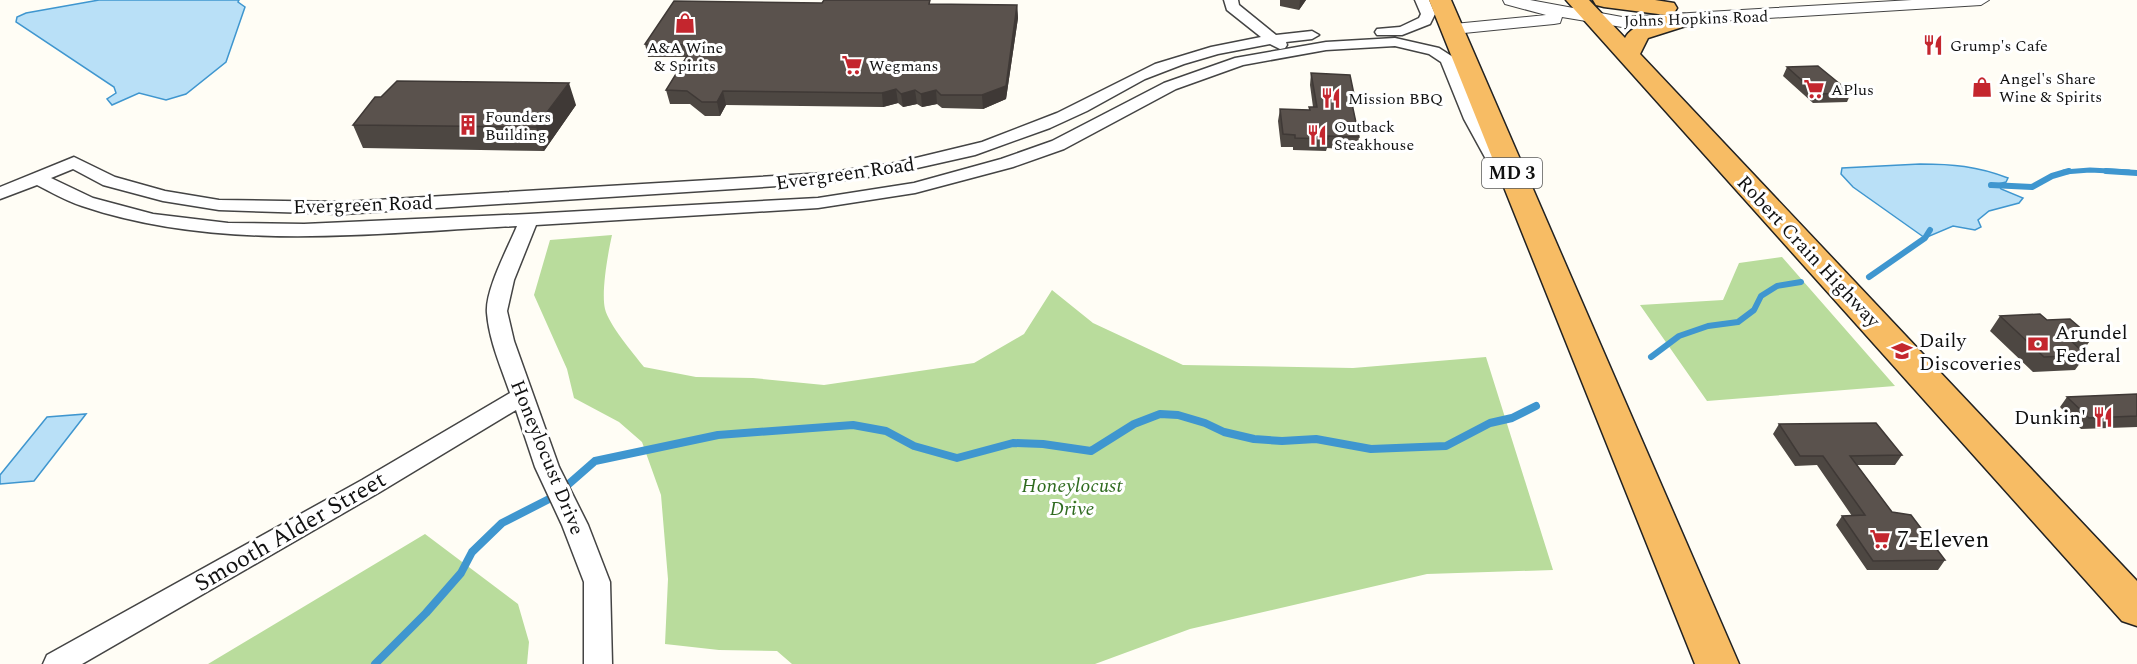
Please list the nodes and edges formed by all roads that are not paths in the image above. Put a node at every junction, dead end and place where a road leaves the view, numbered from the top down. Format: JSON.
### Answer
{"nodes":[{"id":1,"x":1231,"y":0,"type":"edge"},
{"id":2,"x":1422,"y":0,"type":"edge"},
{"id":3,"x":1440,"y":0,"type":"edge"},
{"id":4,"x":1511,"y":0,"type":"edge"},
{"id":5,"x":1758,"y":0,"type":"edge"},
{"id":6,"x":1981,"y":0,"type":"edge"},
{"id":7,"x":1590,"y":6,"type":"edge"},
{"id":8,"x":1674,"y":14,"type":"junction"},
{"id":9,"x":1454,"y":29,"type":"junction"},
{"id":10,"x":1402,"y":32,"type":"junction"},
{"id":11,"x":1274,"y":38,"type":"junction"},
{"id":12,"x":1287,"y":52,"type":"junction"},
{"id":13,"x":1628,"y":54,"type":"junction"},
{"id":14,"x":37,"y":178,"type":"junction"},
{"id":15,"x":0,"y":194,"type":"edge"},
{"id":16,"x":529,"y":220,"type":"junction"},
{"id":17,"x":1535,"y":229,"type":"junction"},
{"id":18,"x":522,"y":396,"type":"junction"},
{"id":19,"x":2137,"y":609,"type":"edge"},
{"id":20,"x":57,"y":664,"type":"edge"},
{"id":21,"x":598,"y":664,"type":"edge"},
{"id":22,"x":1717,"y":664,"type":"edge"}],
"edges":[{"from":1,"to":11,"type":"street"},
{"from":2,"to":10,"type":"street","name":"Evergreen Road"},
{"from":3,"to":9,"type":"highway","number":"MD 3"},
{"from":4,"to":7,"type":"street"},
{"from":5,"to":8,"type":"street","name":"Johns Hopkins Road"},
{"from":6,"to":8,"type":"street","name":"Johns Hopkins Road"},
{"from":7,"to":8,"type":"highway"},
{"from":7,"to":9,"type":"street"},
{"from":7,"to":13,"type":"highway","name":"Robert Crain Highway"},
{"from":8,"to":13,"type":"highway"},
{"from":9,"to":10,"type":"street","name":"Evergreen Road"},
{"from":9,"to":17,"type":"highway","number":"MD 3"},
{"from":10,"to":11,"type":"street","name":"Evergreen Road"},
{"from":11,"to":12,"type":"street"},
{"from":11,"to":14,"type":"street","name":"Evergreen Road"},
{"from":12,"to":16,"type":"street","name":"Evergreen Road"},
{"from":12,"to":17,"type":"street","name":"Evergreen Road"},
{"from":13,"to":19,"type":"highway","name":"Robert Crain Highway"},
{"from":14,"to":15,"type":"street","name":"Evergreen Road"},
{"from":14,"to":16,"type":"street","name":"Evergreen Road"},
{"from":16,"to":18,"type":"street","name":"Honeylocust Drive"},
{"from":17,"to":22,"type":"highway","number":"MD 3"},
{"from":18,"to":20,"type":"street","name":"Smooth Alder Street"},
{"from":18,"to":21,"type":"street","name":"Honeylocust Drive"}]}
